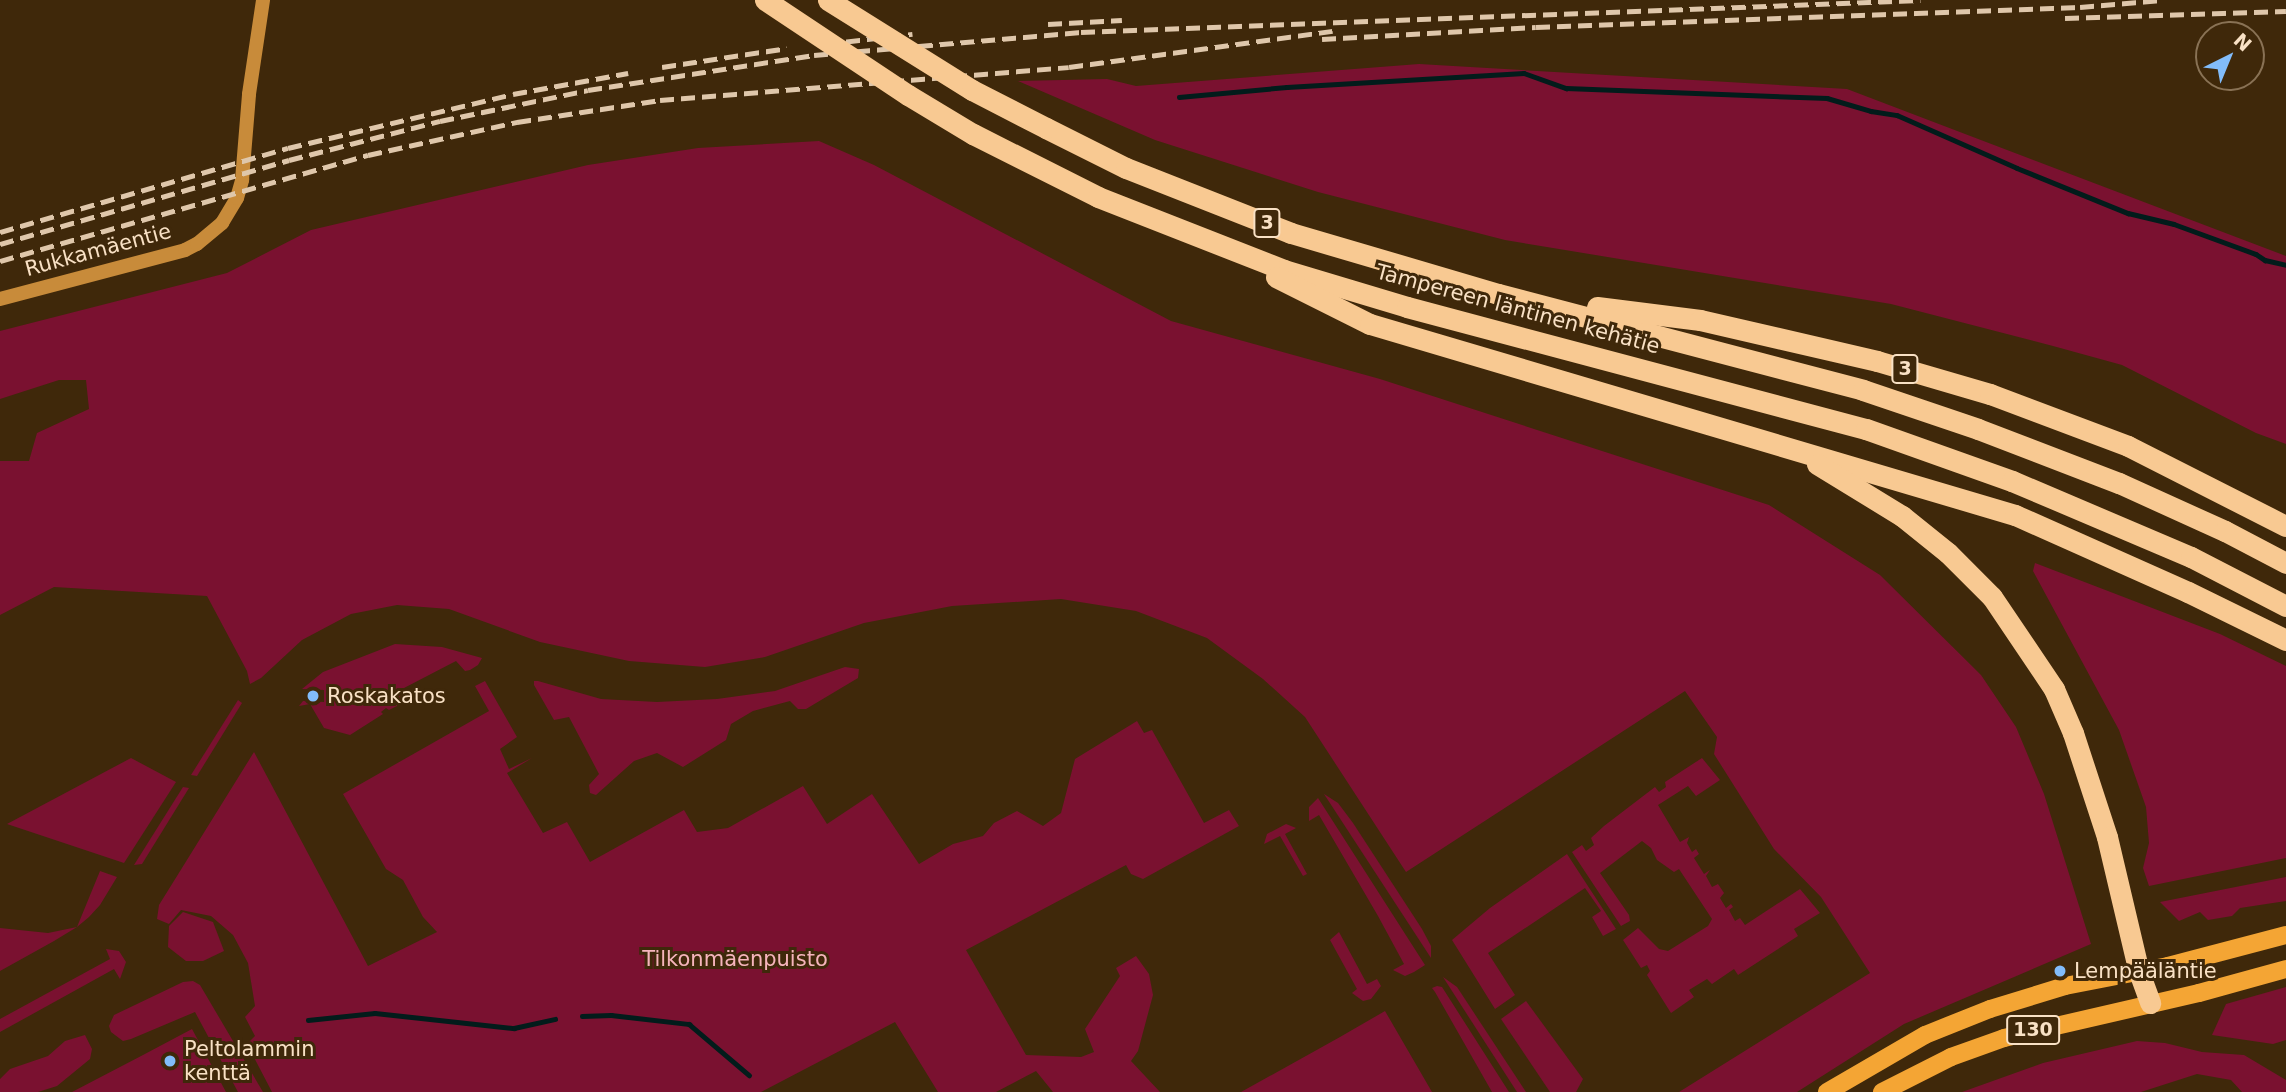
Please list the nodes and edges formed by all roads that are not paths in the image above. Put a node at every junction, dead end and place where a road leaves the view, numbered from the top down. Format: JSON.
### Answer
{"nodes":[{"id":1,"x":262,"y":0,"type":"edge"},
{"id":2,"x":765,"y":0,"type":"edge"},
{"id":3,"x":828,"y":0,"type":"edge"},
{"id":4,"x":1192,"y":236,"type":"junction"},
{"id":5,"x":1498,"y":294,"type":"junction"},
{"id":6,"x":0,"y":299,"type":"edge"},
{"id":7,"x":1791,"y":448,"type":"junction"},
{"id":8,"x":2231,"y":496,"type":"junction"},
{"id":9,"x":2286,"y":515,"type":"edge"},
{"id":10,"x":2286,"y":526,"type":"edge"},
{"id":11,"x":2286,"y":564,"type":"edge"},
{"id":12,"x":2286,"y":606,"type":"edge"},
{"id":13,"x":2286,"y":640,"type":"edge"},
{"id":14,"x":2286,"y":935,"type":"edge"},
{"id":15,"x":2286,"y":969,"type":"edge"},
{"id":16,"x":2139,"y":972,"type":"junction"},
{"id":17,"x":2150,"y":1003,"type":"junction"},
{"id":18,"x":1827,"y":1092,"type":"edge"},
{"id":19,"x":1882,"y":1092,"type":"edge"}],
"edges":[{"from":1,"to":6,"type":"main road","name":"Rukkamäentie"},
{"from":2,"to":4,"type":"highway","name":"Tampereen läntinen kehätie","number":"3","bridge":true},
{"from":3,"to":5,"type":"highway","name":"Tampereen läntinen kehätie","number":"3","bridge":true},
{"from":4,"to":7,"type":"highway","number":"3"},
{"from":4,"to":12,"type":"highway","name":"Tampereen läntinen kehätie"},
{"from":5,"to":8,"type":"highway","number":"3"},
{"from":5,"to":11,"type":"highway","name":"Tampereen läntinen kehätie"},
{"from":7,"to":13,"type":"highway","number":"3"},
{"from":7,"to":16,"type":"highway"},
{"from":8,"to":9,"type":"highway"},
{"from":8,"to":10,"type":"highway","number":"3"},
{"from":14,"to":16,"type":"main road","number":"130"},
{"from":15,"to":17,"type":"main road","number":"130"},
{"from":16,"to":17,"type":"highway"},
{"from":16,"to":18,"type":"main road","number":"130"},
{"from":17,"to":19,"type":"main road","number":"130"}]}
